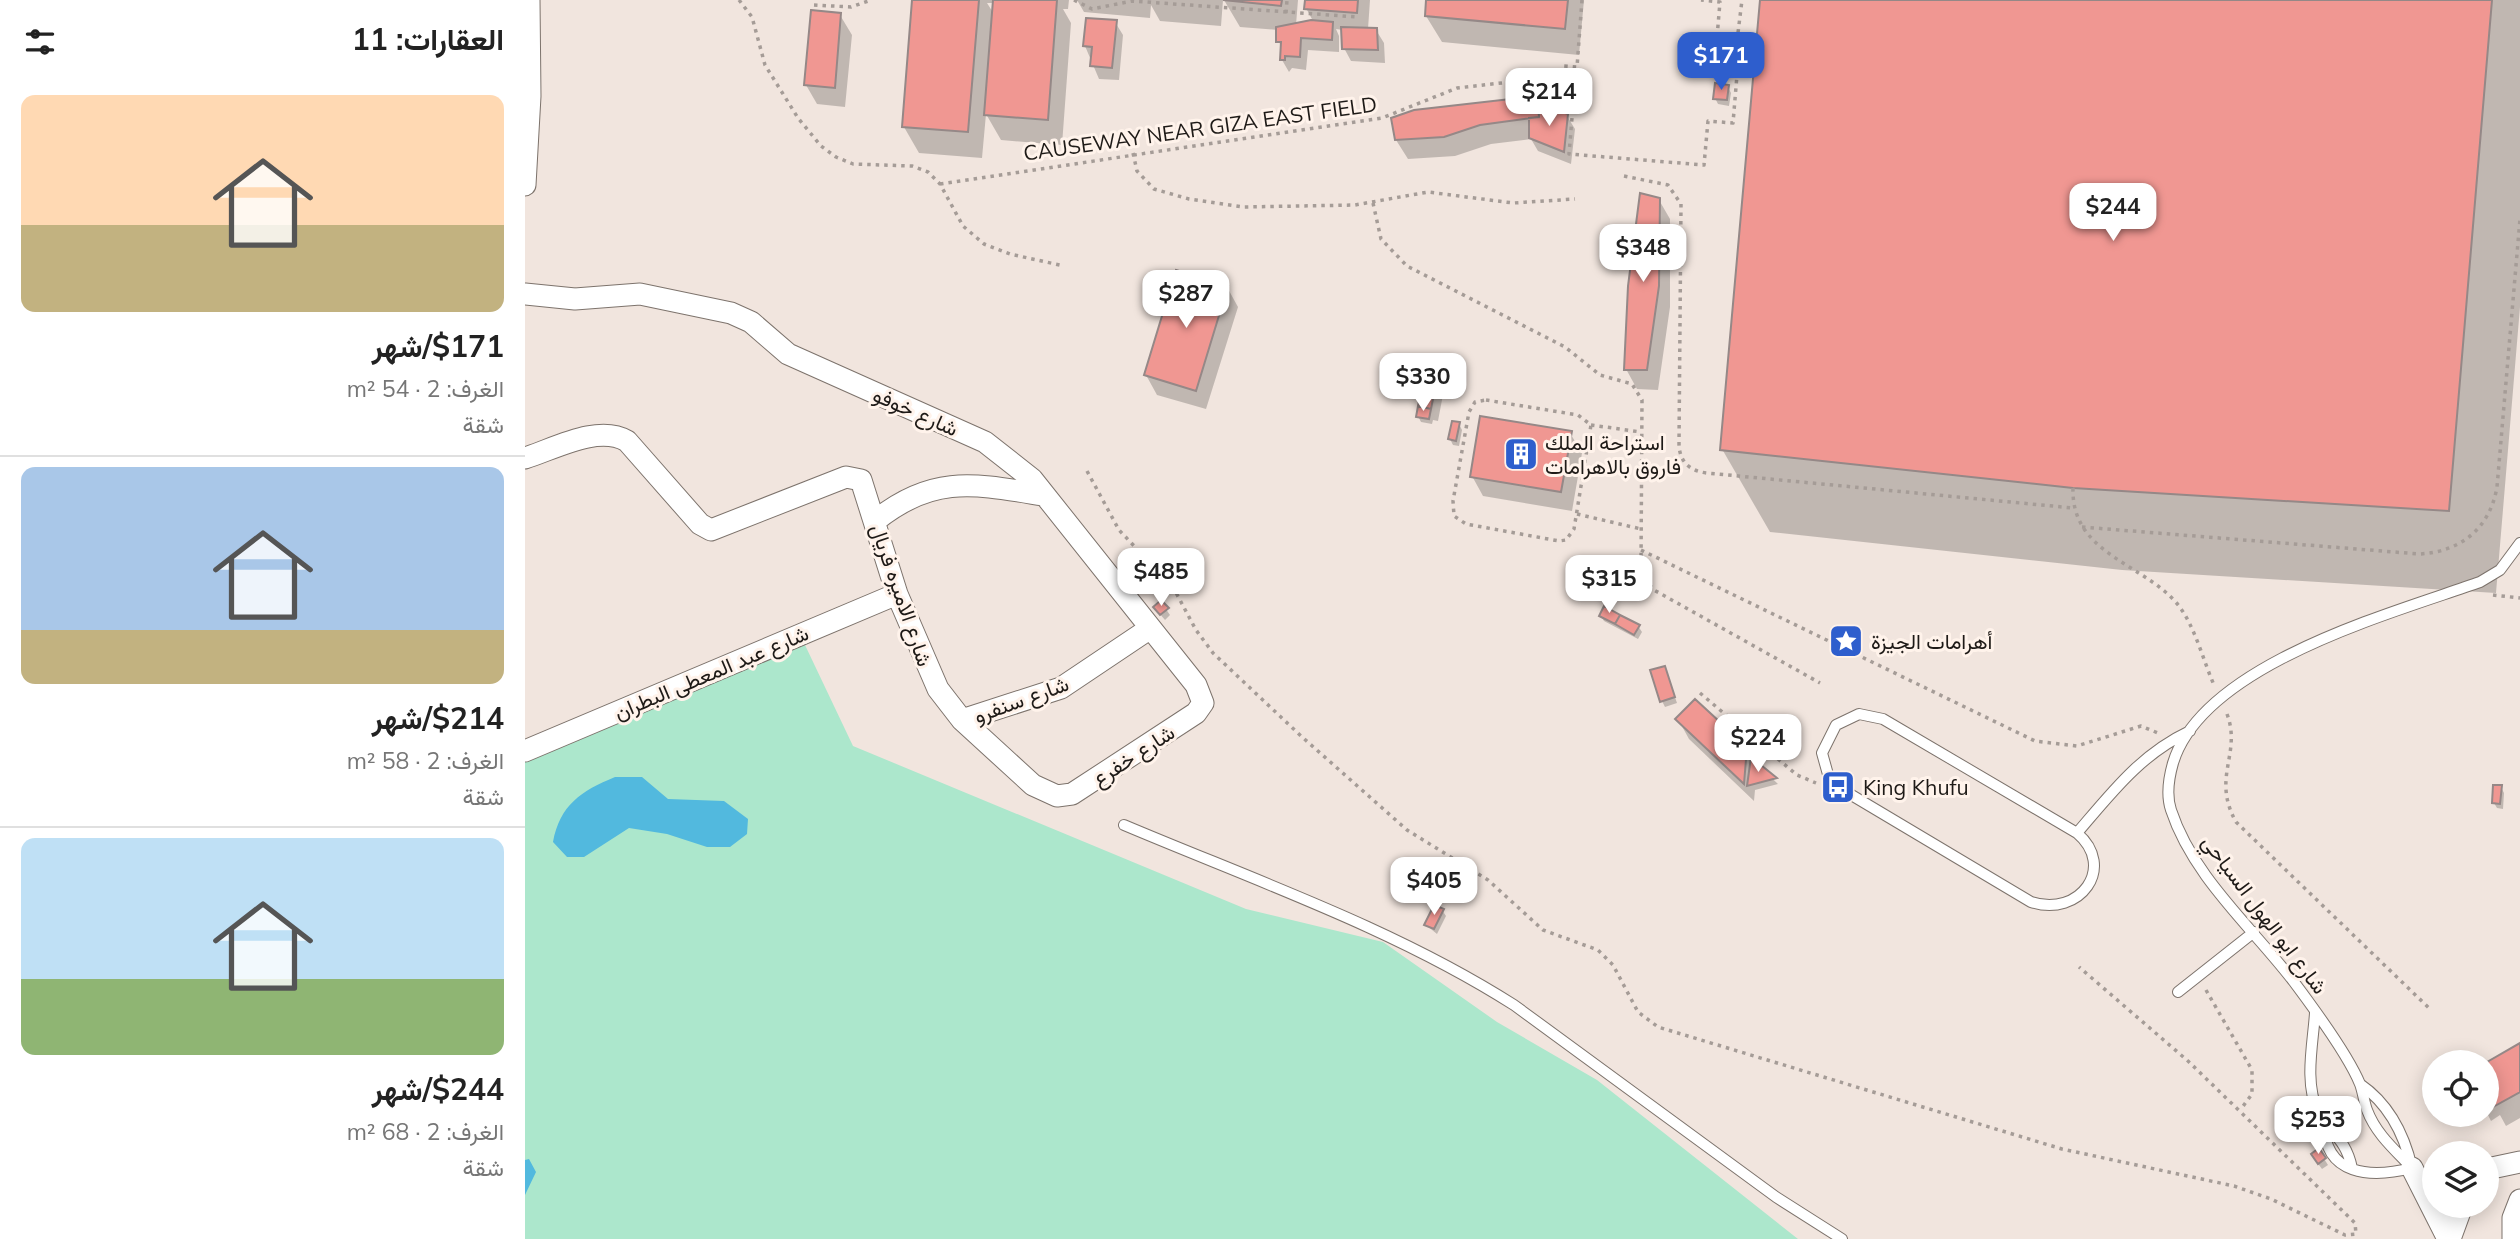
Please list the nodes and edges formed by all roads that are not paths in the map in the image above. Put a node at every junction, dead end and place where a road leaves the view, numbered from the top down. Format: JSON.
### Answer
{"nodes":[{"id":1,"x":529,"y":0,"type":"edge"},
{"id":2,"x":527,"y":96,"type":"edge"},
{"id":3,"x":525,"y":185,"type":"edge"},
{"id":4,"x":525,"y":294,"type":"edge"},
{"id":5,"x":525,"y":458,"type":"edge"},
{"id":6,"x":1044,"y":495,"type":"junction"},
{"id":7,"x":875,"y":520,"type":"junction"},
{"id":8,"x":2520,"y":543,"type":"edge"},
{"id":9,"x":897,"y":594,"type":"junction"},
{"id":10,"x":1149,"y":629,"type":"junction"},
{"id":11,"x":1203,"y":703,"type":"joint"},
{"id":12,"x":963,"y":720,"type":"junction"},
{"id":13,"x":2191,"y":730,"type":"junction"},
{"id":14,"x":528,"y":743,"type":"edge"},
{"id":15,"x":1058,"y":796,"type":"joint"},
{"id":16,"x":1124,"y":825,"type":"dead end"},
{"id":17,"x":2077,"y":833,"type":"junction"},
{"id":18,"x":2254,"y":932,"type":"junction"},
{"id":19,"x":2178,"y":992,"type":"dead end"},
{"id":20,"x":2315,"y":1013,"type":"junction"},
{"id":21,"x":2360,"y":1084,"type":"junction"},
{"id":22,"x":2520,"y":1162,"type":"edge"},
{"id":23,"x":2499,"y":1166,"type":"edge"},
{"id":24,"x":2412,"y":1168,"type":"junction"},
{"id":25,"x":2422,"y":1169,"type":"edge"},
{"id":26,"x":2520,"y":1200,"type":"edge"},
{"id":27,"x":2457,"y":1218,"type":"edge"},
{"id":28,"x":1842,"y":1239,"type":"edge"},
{"id":29,"x":2449,"y":1239,"type":"edge"},
{"id":30,"x":2513,"y":1239,"type":"edge"}],
"edges":[{"from":1,"to":2,"type":"street"},
{"from":2,"to":3,"type":"street"},
{"from":4,"to":6,"type":"street","name":"شارع خوفو"},
{"from":5,"to":7,"type":"street","name":"شارع الاميره فريال"},
{"from":6,"to":7,"type":"street"},
{"from":6,"to":10,"type":"street","name":"شارع خوفو"},
{"from":7,"to":9,"type":"street","name":"شارع الاميره فريال"},
{"from":8,"to":13,"type":"lane","name":"شارع ابو الهول السياحي"},
{"from":9,"to":12,"type":"street","name":"شارع الاميره فريال"},
{"from":9,"to":14,"type":"street","name":"شارع عبد المعطى البطران"},
{"from":10,"to":11,"type":"street","name":"شارع خوفو"},
{"from":10,"to":12,"type":"street","name":"شارع سنفرو"},
{"from":11,"to":15,"type":"street","name":"شارع خفرع"},
{"from":12,"to":15,"type":"street","name":"شارع الاميره فريال"},
{"from":13,"to":17,"type":"lane"},
{"from":13,"to":18,"type":"lane","name":"شارع ابو الهول السياحي"},
{"from":16,"to":28,"type":"lane"},
{"from":17,"to":17,"type":"lane"},
{"from":18,"to":19,"type":"lane"},
{"from":18,"to":20,"type":"lane","name":"شارع ابو الهول السياحي"},
{"from":20,"to":21,"type":"lane","name":"شارع ابو الهول السياحي"},
{"from":20,"to":24,"type":"lane"},
{"from":21,"to":24,"type":"lane","name":"شارع ابو الهول السياحي"},
{"from":21,"to":24,"type":"lane","name":"شارع ابو الهول السياحي"},
{"from":22,"to":23,"type":"street"},
{"from":24,"to":25,"type":"street"},
{"from":24,"to":29,"type":"street"},
{"from":26,"to":30,"type":"street"},
{"from":27,"to":29,"type":"street"}]}
